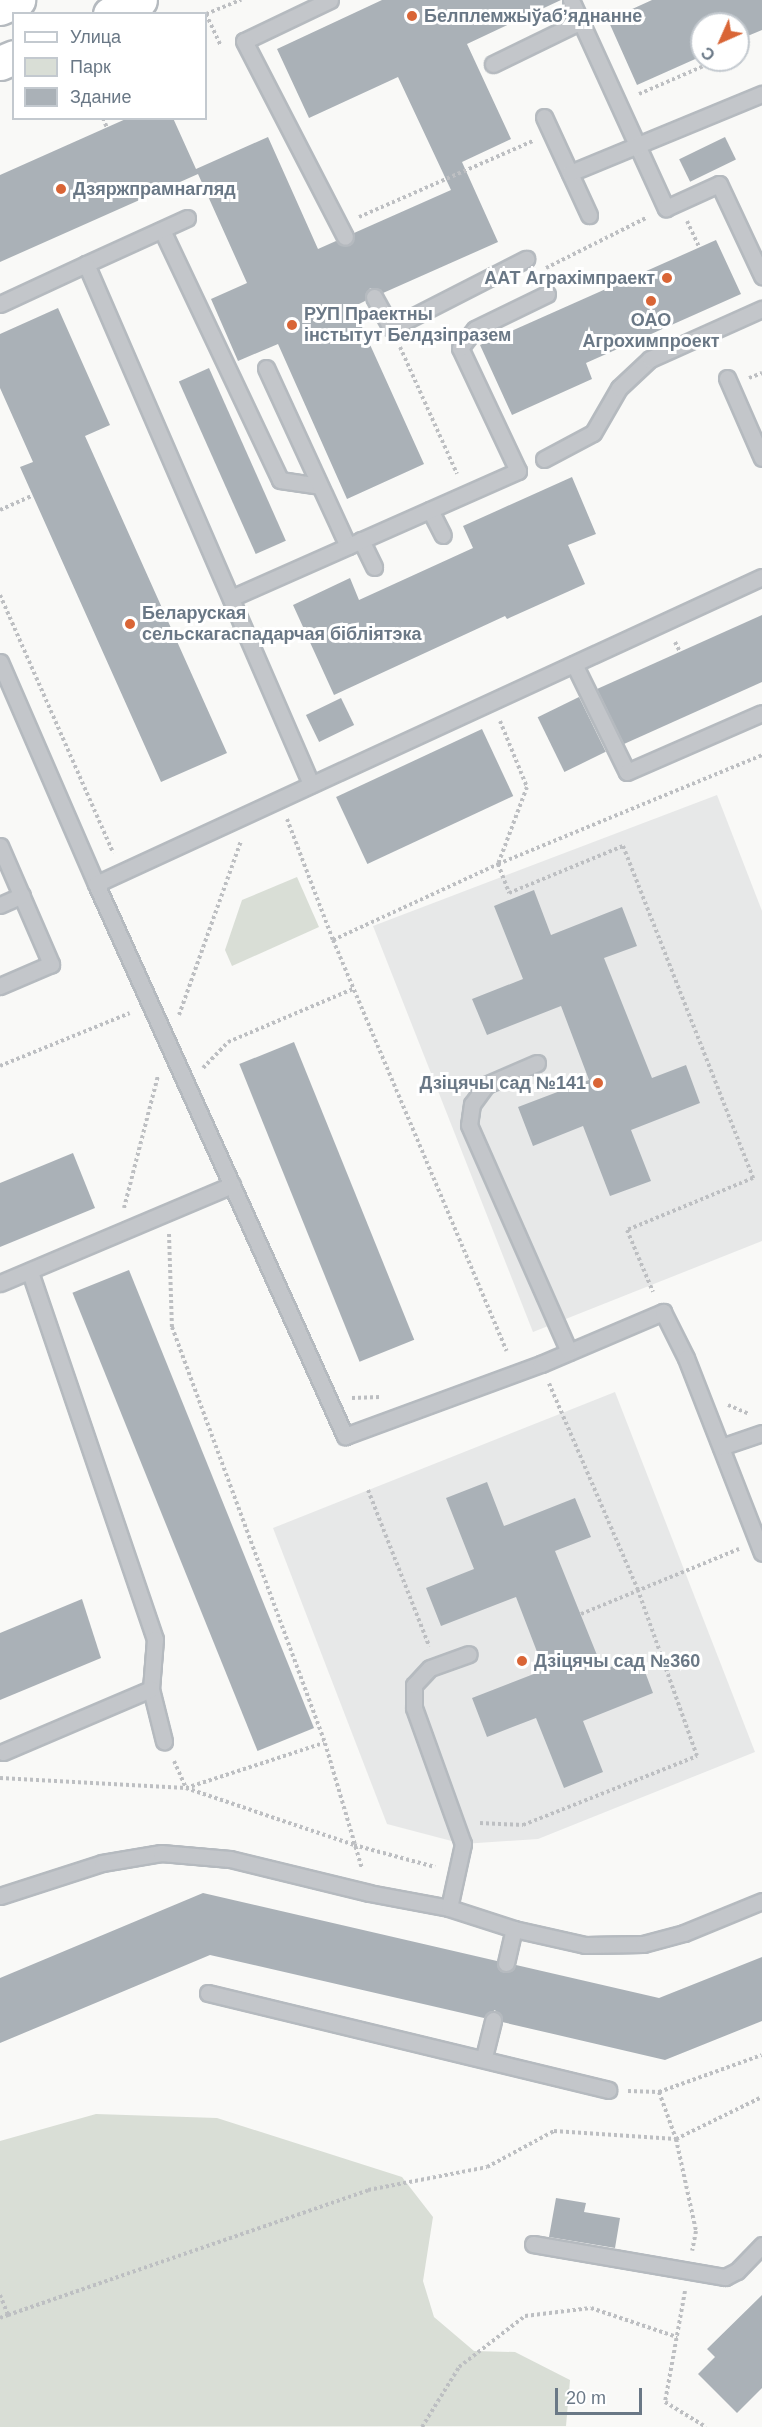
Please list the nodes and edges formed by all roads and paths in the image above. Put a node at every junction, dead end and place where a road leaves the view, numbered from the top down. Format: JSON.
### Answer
{"nodes":[{"id":1,"x":18,"y":0,"type":"edge"},
{"id":2,"x":140,"y":0,"type":"edge"},
{"id":3,"x":241,"y":0,"type":"edge"},
{"id":4,"x":330,"y":0,"type":"edge"},
{"id":5,"x":574,"y":1,"type":"edge"},
{"id":6,"x":0,"y":8,"type":"edge"},
{"id":7,"x":114,"y":12,"type":"edge"},
{"id":8,"x":207,"y":14,"type":"edge"},
{"id":9,"x":207,"y":16,"type":"edge"},
{"id":10,"x":581,"y":21,"type":"junction"},
{"id":11,"x":222,"y":49,"type":"dead end"},
{"id":12,"x":493,"y":64,"type":"dead end"},
{"id":13,"x":690,"y":72,"type":"edge"},
{"id":14,"x":762,"y":94,"type":"edge"},
{"id":15,"x":619,"y":103,"type":"junction"},
{"id":16,"x":544,"y":117,"type":"dead end"},
{"id":17,"x":104,"y":120,"type":"edge"},
{"id":18,"x":106,"y":128,"type":"dead end"},
{"id":19,"x":551,"y":133,"type":"junction"},
{"id":20,"x":638,"y":145,"type":"junction"},
{"id":21,"x":570,"y":173,"type":"junction"},
{"id":22,"x":666,"y":208,"type":"junction"},
{"id":23,"x":589,"y":215,"type":"dead end"},
{"id":24,"x":187,"y":218,"type":"dead end"},
{"id":25,"x":162,"y":230,"type":"junction"},
{"id":26,"x":342,"y":231,"type":"joint"},
{"id":27,"x":526,"y":259,"type":"dead end"},
{"id":28,"x":86,"y":264,"type":"junction"},
{"id":29,"x":537,"y":273,"type":"dead end"},
{"id":30,"x":762,"y":276,"type":"edge"},
{"id":31,"x":547,"y":294,"type":"dead end"},
{"id":32,"x":374,"y":297,"type":"dead end"},
{"id":33,"x":0,"y":304,"type":"edge"},
{"id":34,"x":762,"y":309,"type":"edge"},
{"id":35,"x":391,"y":328,"type":"junction"},
{"id":36,"x":266,"y":368,"type":"dead end"},
{"id":37,"x":727,"y":378,"type":"dead end"},
{"id":38,"x":762,"y":458,"type":"edge"},
{"id":39,"x":544,"y":459,"type":"dead end"},
{"id":40,"x":320,"y":486,"type":"junction"},
{"id":41,"x":466,"y":494,"type":"junction"},
{"id":42,"x":33,"y":495,"type":"dead end"},
{"id":43,"x":0,"y":510,"type":"edge"},
{"id":44,"x":430,"y":510,"type":"junction"},
{"id":45,"x":443,"y":535,"type":"dead end"},
{"id":46,"x":354,"y":543,"type":"junction"},
{"id":47,"x":374,"y":567,"type":"dead end"},
{"id":48,"x":762,"y":577,"type":"edge"},
{"id":49,"x":0,"y":595,"type":"edge"},
{"id":50,"x":231,"y":598,"type":"junction"},
{"id":51,"x":0,"y":662,"type":"edge"},
{"id":52,"x":574,"y":664,"type":"junction"},
{"id":53,"x":491,"y":701,"type":"junction"},
{"id":54,"x":762,"y":713,"type":"edge"},
{"id":55,"x":762,"y":756,"type":"edge"},
{"id":56,"x":311,"y":784,"type":"junction"},
{"id":57,"x":279,"y":799,"type":"junction"},
{"id":58,"x":251,"y":812,"type":"junction"},
{"id":59,"x":0,"y":846,"type":"edge"},
{"id":60,"x":498,"y":864,"type":"junction"},
{"id":61,"x":122,"y":871,"type":"junction"},
{"id":62,"x":96,"y":884,"type":"junction"},
{"id":63,"x":22,"y":896,"type":"junction"},
{"id":64,"x":0,"y":905,"type":"edge"},
{"id":65,"x":333,"y":940,"type":"junction"},
{"id":66,"x":0,"y":986,"type":"edge"},
{"id":67,"x":353,"y":988,"type":"junction"},
{"id":68,"x":151,"y":1007,"type":"junction"},
{"id":69,"x":172,"y":1011,"type":"dead end"},
{"id":70,"x":168,"y":1043,"type":"junction"},
{"id":71,"x":196,"y":1061,"type":"dead end"},
{"id":72,"x":537,"y":1063,"type":"dead end"},
{"id":73,"x":0,"y":1066,"type":"edge"},
{"id":74,"x":232,"y":1185,"type":"junction"},
{"id":75,"x":169,"y":1212,"type":"junction"},
{"id":76,"x":117,"y":1235,"type":"junction"},
{"id":77,"x":30,"y":1272,"type":"junction"},
{"id":78,"x":0,"y":1283,"type":"edge"},
{"id":79,"x":663,"y":1312,"type":"junction"},
{"id":80,"x":515,"y":1348,"type":"dead end"},
{"id":81,"x":507,"y":1351,"type":"junction"},
{"id":82,"x":569,"y":1352,"type":"junction"},
{"id":83,"x":496,"y":1355,"type":"dead end"},
{"id":84,"x":541,"y":1364,"type":"junction"},
{"id":85,"x":347,"y":1388,"type":"dead end"},
{"id":86,"x":386,"y":1394,"type":"dead end"},
{"id":87,"x":762,"y":1433,"type":"edge"},
{"id":88,"x":722,"y":1447,"type":"junction"},
{"id":89,"x":368,"y":1490,"type":"dead end"},
{"id":90,"x":760,"y":1547,"type":"edge"},
{"id":91,"x":638,"y":1590,"type":"junction"},
{"id":92,"x":581,"y":1614,"type":"dead end"},
{"id":93,"x":469,"y":1654,"type":"dead end"},
{"id":94,"x":436,"y":1666,"type":"junction"},
{"id":95,"x":151,"y":1689,"type":"junction"},
{"id":96,"x":165,"y":1741,"type":"joint"},
{"id":97,"x":325,"y":1743,"type":"junction"},
{"id":98,"x":3,"y":1752,"type":"dead end"},
{"id":99,"x":0,"y":1778,"type":"edge"},
{"id":100,"x":186,"y":1788,"type":"junction"},
{"id":101,"x":455,"y":1822,"type":"junction"},
{"id":102,"x":354,"y":1845,"type":"junction"},
{"id":103,"x":456,"y":1872,"type":"junction"},
{"id":104,"x":369,"y":1893,"type":"junction"},
{"id":105,"x":0,"y":1896,"type":"edge"},
{"id":106,"x":762,"y":1901,"type":"edge"},
{"id":107,"x":449,"y":1908,"type":"junction"},
{"id":108,"x":514,"y":1929,"type":"junction"},
{"id":109,"x":506,"y":1963,"type":"dead end"},
{"id":110,"x":208,"y":1993,"type":"dead end"},
{"id":111,"x":493,"y":2020,"type":"dead end"},
{"id":112,"x":762,"y":2055,"type":"edge"},
{"id":113,"x":484,"y":2057,"type":"junction"},
{"id":114,"x":608,"y":2090,"type":"joint"},
{"id":115,"x":659,"y":2092,"type":"junction"},
{"id":116,"x":762,"y":2097,"type":"edge"},
{"id":117,"x":670,"y":2122,"type":"dead end"},
{"id":118,"x":533,"y":2244,"type":"dead end"},
{"id":119,"x":762,"y":2245,"type":"edge"},
{"id":120,"x":0,"y":2295,"type":"edge"},
{"id":121,"x":8,"y":2314,"type":"junction"},
{"id":122,"x":0,"y":2318,"type":"edge"},
{"id":123,"x":677,"y":2337,"type":"dead end"},
{"id":124,"x":422,"y":2427,"type":"edge"}],
"edges":[{"from":1,"to":6,"type":"main road"},
{"from":2,"to":7,"type":"main road"},
{"from":3,"to":8,"type":"path"},
{"from":4,"to":26,"type":"lane"},
{"from":5,"to":10,"type":"lane"},
{"from":9,"to":11,"type":"path"},
{"from":10,"to":12,"type":"lane"},
{"from":10,"to":15,"type":"lane"},
{"from":13,"to":15,"type":"path"},
{"from":14,"to":20,"type":"lane"},
{"from":15,"to":20,"type":"lane"},
{"from":16,"to":19,"type":"lane"},
{"from":17,"to":18,"type":"path"},
{"from":19,"to":21,"type":"lane"},
{"from":19,"to":26,"type":"path"},
{"from":20,"to":21,"type":"lane"},
{"from":20,"to":22,"type":"lane"},
{"from":21,"to":23,"type":"lane"},
{"from":22,"to":29,"type":"path"},
{"from":22,"to":30,"type":"lane"},
{"from":24,"to":25,"type":"lane"},
{"from":25,"to":28,"type":"lane"},
{"from":25,"to":40,"type":"lane"},
{"from":27,"to":35,"type":"lane"},
{"from":28,"to":33,"type":"lane"},
{"from":28,"to":50,"type":"lane"},
{"from":31,"to":41,"type":"lane"},
{"from":32,"to":35,"type":"lane"},
{"from":34,"to":39,"type":"lane"},
{"from":35,"to":41,"type":"path"},
{"from":36,"to":40,"type":"lane"},
{"from":37,"to":38,"type":"lane"},
{"from":40,"to":46,"type":"lane"},
{"from":41,"to":44,"type":"lane"},
{"from":42,"to":43,"type":"path"},
{"from":44,"to":45,"type":"lane"},
{"from":44,"to":46,"type":"lane"},
{"from":46,"to":47,"type":"lane"},
{"from":46,"to":50,"type":"lane"},
{"from":48,"to":52,"type":"lane"},
{"from":49,"to":61,"type":"path"},
{"from":50,"to":56,"type":"lane"},
{"from":51,"to":62,"type":"lane"},
{"from":52,"to":53,"type":"lane"},
{"from":52,"to":54,"type":"lane"},
{"from":53,"to":56,"type":"lane"},
{"from":53,"to":60,"type":"path"},
{"from":55,"to":60,"type":"path"},
{"from":56,"to":57,"type":"lane"},
{"from":57,"to":58,"type":"lane"},
{"from":57,"to":65,"type":"path"},
{"from":58,"to":61,"type":"lane"},
{"from":58,"to":69,"type":"path"},
{"from":59,"to":63,"type":"lane"},
{"from":60,"to":65,"type":"path"},
{"from":60,"to":79,"type":"path"},
{"from":61,"to":62,"type":"lane"},
{"from":62,"to":68,"type":"lane"},
{"from":63,"to":64,"type":"lane"},
{"from":63,"to":66,"type":"lane"},
{"from":65,"to":67,"type":"path"},
{"from":67,"to":71,"type":"path"},
{"from":67,"to":81,"type":"path"},
{"from":68,"to":70,"type":"lane"},
{"from":68,"to":73,"type":"path"},
{"from":70,"to":74,"type":"lane"},
{"from":70,"to":76,"type":"path"},
{"from":72,"to":82,"type":"lane"},
{"from":74,"to":75,"type":"lane"},
{"from":74,"to":84,"type":"lane"},
{"from":75,"to":76,"type":"lane"},
{"from":75,"to":97,"type":"path"},
{"from":76,"to":77,"type":"lane"},
{"from":77,"to":78,"type":"lane"},
{"from":77,"to":95,"type":"lane"},
{"from":79,"to":82,"type":"lane"},
{"from":79,"to":88,"type":"lane"},
{"from":80,"to":81,"type":"path"},
{"from":81,"to":83,"type":"path"},
{"from":82,"to":84,"type":"lane"},
{"from":84,"to":91,"type":"path"},
{"from":85,"to":86,"type":"path"},
{"from":87,"to":88,"type":"lane"},
{"from":88,"to":90,"type":"lane"},
{"from":89,"to":94,"type":"path"},
{"from":90,"to":91,"type":"path"},
{"from":91,"to":92,"type":"path"},
{"from":91,"to":101,"type":"path"},
{"from":93,"to":94,"type":"lane"},
{"from":94,"to":101,"type":"lane"},
{"from":95,"to":96,"type":"lane"},
{"from":95,"to":98,"type":"lane"},
{"from":96,"to":100,"type":"path"},
{"from":97,"to":100,"type":"path"},
{"from":97,"to":102,"type":"path"},
{"from":99,"to":100,"type":"path"},
{"from":100,"to":102,"type":"path"},
{"from":101,"to":103,"type":"lane"},
{"from":102,"to":103,"type":"path"},
{"from":102,"to":104,"type":"path"},
{"from":103,"to":107,"type":"lane"},
{"from":104,"to":105,"type":"lane"},
{"from":104,"to":107,"type":"lane"},
{"from":106,"to":108,"type":"lane"},
{"from":107,"to":108,"type":"lane"},
{"from":108,"to":109,"type":"lane"},
{"from":110,"to":113,"type":"lane"},
{"from":111,"to":113,"type":"lane"},
{"from":112,"to":115,"type":"path"},
{"from":113,"to":114,"type":"lane"},
{"from":114,"to":115,"type":"path"},
{"from":115,"to":117,"type":"path"},
{"from":116,"to":121,"type":"path"},
{"from":118,"to":119,"type":"lane"},
{"from":120,"to":121,"type":"path"},
{"from":121,"to":122,"type":"path"},
{"from":123,"to":124,"type":"path"}]}
